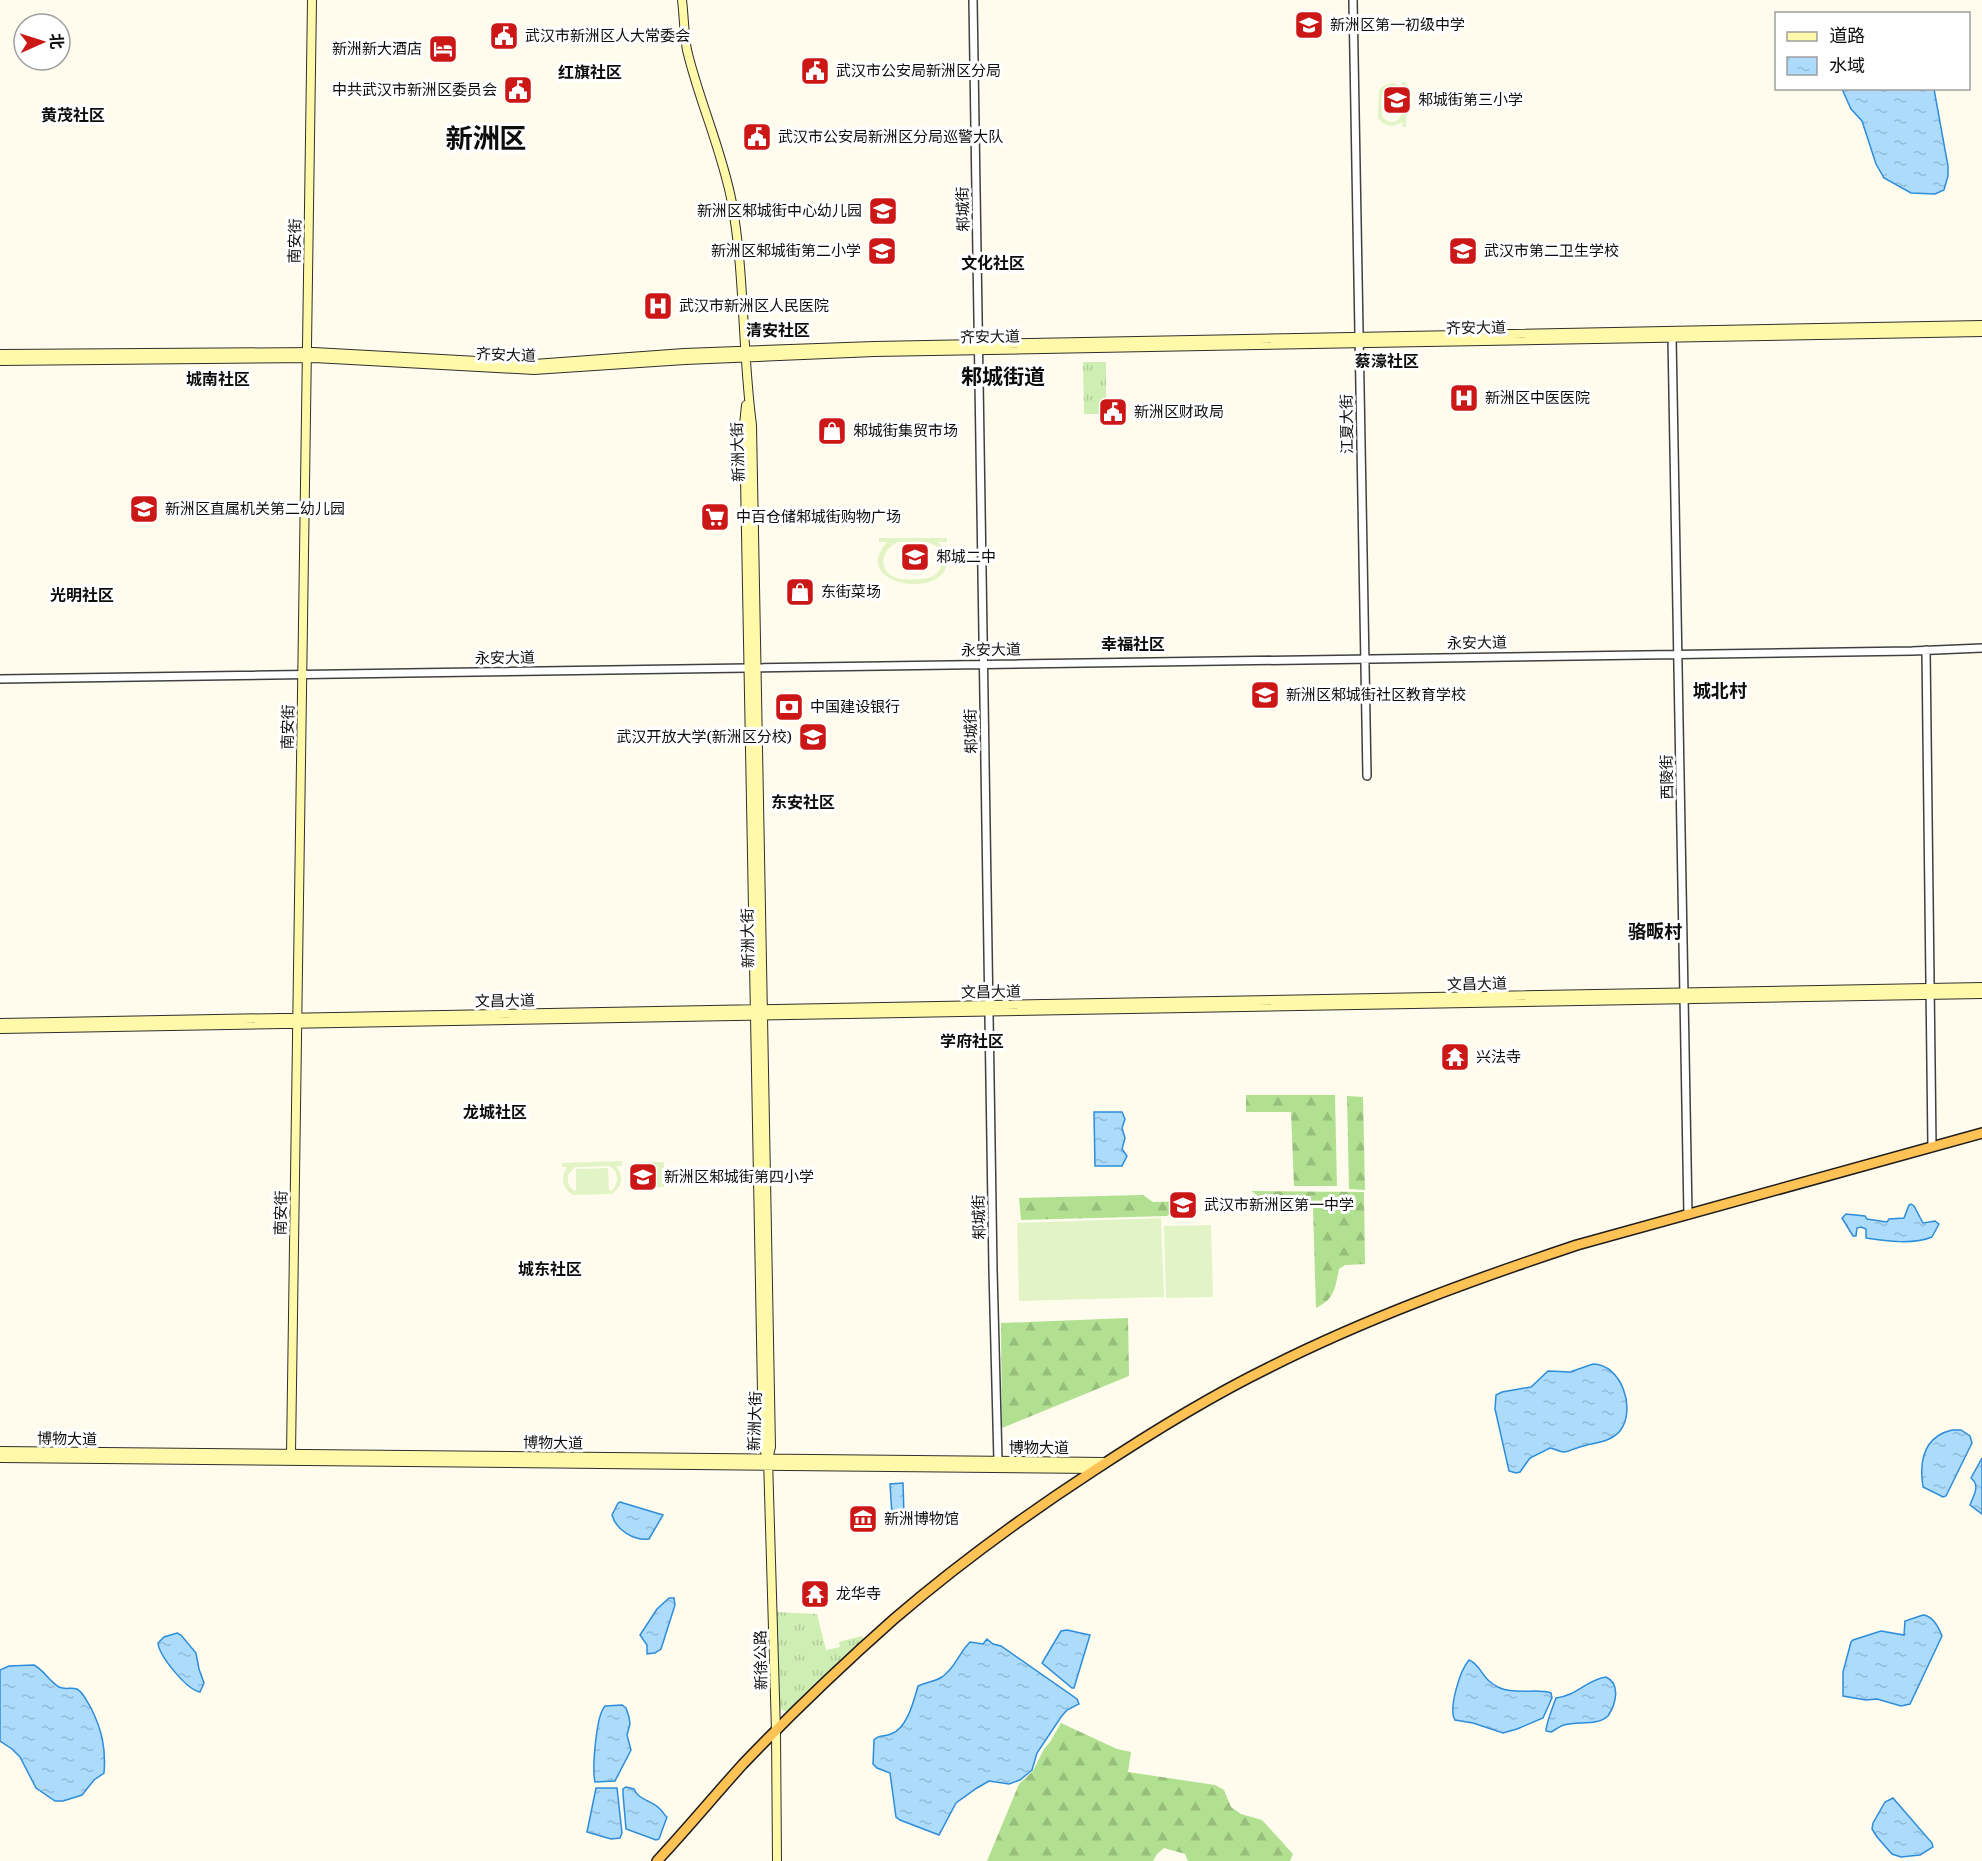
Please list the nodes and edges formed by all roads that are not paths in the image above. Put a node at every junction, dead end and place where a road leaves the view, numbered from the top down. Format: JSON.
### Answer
{"nodes":[{"id":1,"x":312,"y":0,"type":"edge"},
{"id":2,"x":682,"y":0,"type":"edge"},
{"id":3,"x":973,"y":0,"type":"edge"},
{"id":4,"x":1353,"y":0,"type":"edge"},
{"id":5,"x":1982,"y":325,"type":"edge"},
{"id":6,"x":1982,"y":332,"type":"edge"},
{"id":7,"x":1672,"y":337,"type":"junction"},
{"id":8,"x":1359,"y":340,"type":"junction"},
{"id":9,"x":979,"y":347,"type":"junction"},
{"id":10,"x":0,"y":354,"type":"edge"},
{"id":11,"x":745,"y":354,"type":"junction"},
{"id":12,"x":307,"y":355,"type":"junction"},
{"id":13,"x":0,"y":361,"type":"edge"},
{"id":14,"x":1982,"y":648,"type":"edge"},
{"id":15,"x":1926,"y":650,"type":"junction"},
{"id":16,"x":1678,"y":654,"type":"junction"},
{"id":17,"x":1365,"y":658,"type":"junction"},
{"id":18,"x":984,"y":664,"type":"junction"},
{"id":19,"x":752,"y":667,"type":"junction"},
{"id":20,"x":302,"y":674,"type":"junction"},
{"id":21,"x":0,"y":679,"type":"edge"},
{"id":22,"x":1367,"y":776,"type":"dead end"},
{"id":23,"x":1982,"y":987,"type":"edge"},
{"id":24,"x":1930,"y":992,"type":"junction"},
{"id":25,"x":1982,"y":994,"type":"edge"},
{"id":26,"x":1684,"y":997,"type":"junction"},
{"id":27,"x":989,"y":1009,"type":"junction"},
{"id":28,"x":759,"y":1013,"type":"junction"},
{"id":29,"x":297,"y":1021,"type":"junction"},
{"id":30,"x":0,"y":1023,"type":"edge"},
{"id":31,"x":0,"y":1029,"type":"edge"},
{"id":32,"x":1982,"y":1133,"type":"edge"},
{"id":33,"x":1932,"y":1148,"type":"junction"},
{"id":34,"x":1688,"y":1215,"type":"junction"},
{"id":35,"x":0,"y":1452,"type":"edge"},
{"id":36,"x":291,"y":1454,"type":"junction"},
{"id":37,"x":0,"y":1458,"type":"edge"},
{"id":38,"x":998,"y":1461,"type":"junction"},
{"id":39,"x":769,"y":1462,"type":"junction"},
{"id":40,"x":1106,"y":1462,"type":"junction"},
{"id":41,"x":1096,"y":1468,"type":"junction"},
{"id":42,"x":776,"y":1731,"type":"junction"},
{"id":43,"x":657,"y":1861,"type":"edge"},
{"id":44,"x":777,"y":1861,"type":"edge"}],
"edges":[{"from":1,"to":12,"type":"main road","name":"南安街"},
{"from":2,"to":11,"type":"main road","name":"新洲大街"},
{"from":3,"to":9,"type":"street","name":"邾城街"},
{"from":4,"to":8,"type":"street","name":"江夏大街"},
{"from":5,"to":8,"type":"main road","name":"齐安大道"},
{"from":6,"to":7,"type":"main road","name":"齐安大道"},
{"from":7,"to":8,"type":"main road","name":"齐安大道"},
{"from":7,"to":16,"type":"street","name":"西陵街"},
{"from":8,"to":9,"type":"main road","name":"齐安大道"},
{"from":8,"to":17,"type":"street","name":"江夏大街"},
{"from":9,"to":11,"type":"main road","name":"齐安大道"},
{"from":9,"to":18,"type":"street","name":"邾城街"},
{"from":10,"to":12,"type":"main road","name":"齐安大道"},
{"from":11,"to":12,"type":"main road","name":"齐安大道"},
{"from":11,"to":19,"type":"main road","name":"新洲大街"},
{"from":12,"to":13,"type":"main road","name":"齐安大道"},
{"from":12,"to":20,"type":"main road","name":"南安街"},
{"from":14,"to":15,"type":"street","name":"永安大道"},
{"from":15,"to":16,"type":"street","name":"永安大道"},
{"from":15,"to":24,"type":"street"},
{"from":16,"to":17,"type":"street","name":"永安大道"},
{"from":16,"to":26,"type":"street","name":"西陵街"},
{"from":17,"to":18,"type":"street","name":"永安大道"},
{"from":17,"to":22,"type":"street","name":"江夏大街"},
{"from":18,"to":19,"type":"street","name":"永安大道"},
{"from":18,"to":27,"type":"street","name":"邾城街"},
{"from":19,"to":20,"type":"street","name":"永安大道"},
{"from":19,"to":28,"type":"main road","name":"新洲大街"},
{"from":20,"to":21,"type":"street","name":"永安大道"},
{"from":20,"to":29,"type":"main road","name":"南安街"},
{"from":23,"to":24,"type":"main road","name":"文昌大道"},
{"from":24,"to":25,"type":"main road","name":"文昌大道"},
{"from":24,"to":26,"type":"main road","name":"文昌大道"},
{"from":24,"to":33,"type":"street"},
{"from":26,"to":27,"type":"main road","name":"文昌大道"},
{"from":26,"to":34,"type":"street","name":"西陵街"},
{"from":27,"to":28,"type":"main road","name":"文昌大道"},
{"from":27,"to":38,"type":"street","name":"邾城街"},
{"from":28,"to":29,"type":"main road","name":"文昌大道"},
{"from":28,"to":39,"type":"main road","name":"新洲大街"},
{"from":29,"to":30,"type":"main road","name":"文昌大道"},
{"from":29,"to":31,"type":"main road","name":"文昌大道"},
{"from":29,"to":36,"type":"main road","name":"南安街"},
{"from":32,"to":33,"type":"highway"},
{"from":33,"to":34,"type":"highway"},
{"from":34,"to":40,"type":"highway"},
{"from":35,"to":36,"type":"main road","name":"博物大道"},
{"from":36,"to":39,"type":"main road","name":"博物大道"},
{"from":37,"to":39,"type":"main road","name":"博物大道"},
{"from":38,"to":39,"type":"main road","name":"博物大道"},
{"from":38,"to":40,"type":"main road","name":"博物大道"},
{"from":39,"to":41,"type":"main road","name":"博物大道"},
{"from":39,"to":42,"type":"main road","name":"新徐公路"},
{"from":40,"to":41,"type":"highway"},
{"from":41,"to":42,"type":"highway"},
{"from":42,"to":43,"type":"highway"},
{"from":42,"to":44,"type":"main road","name":"新徐公路"}]}
